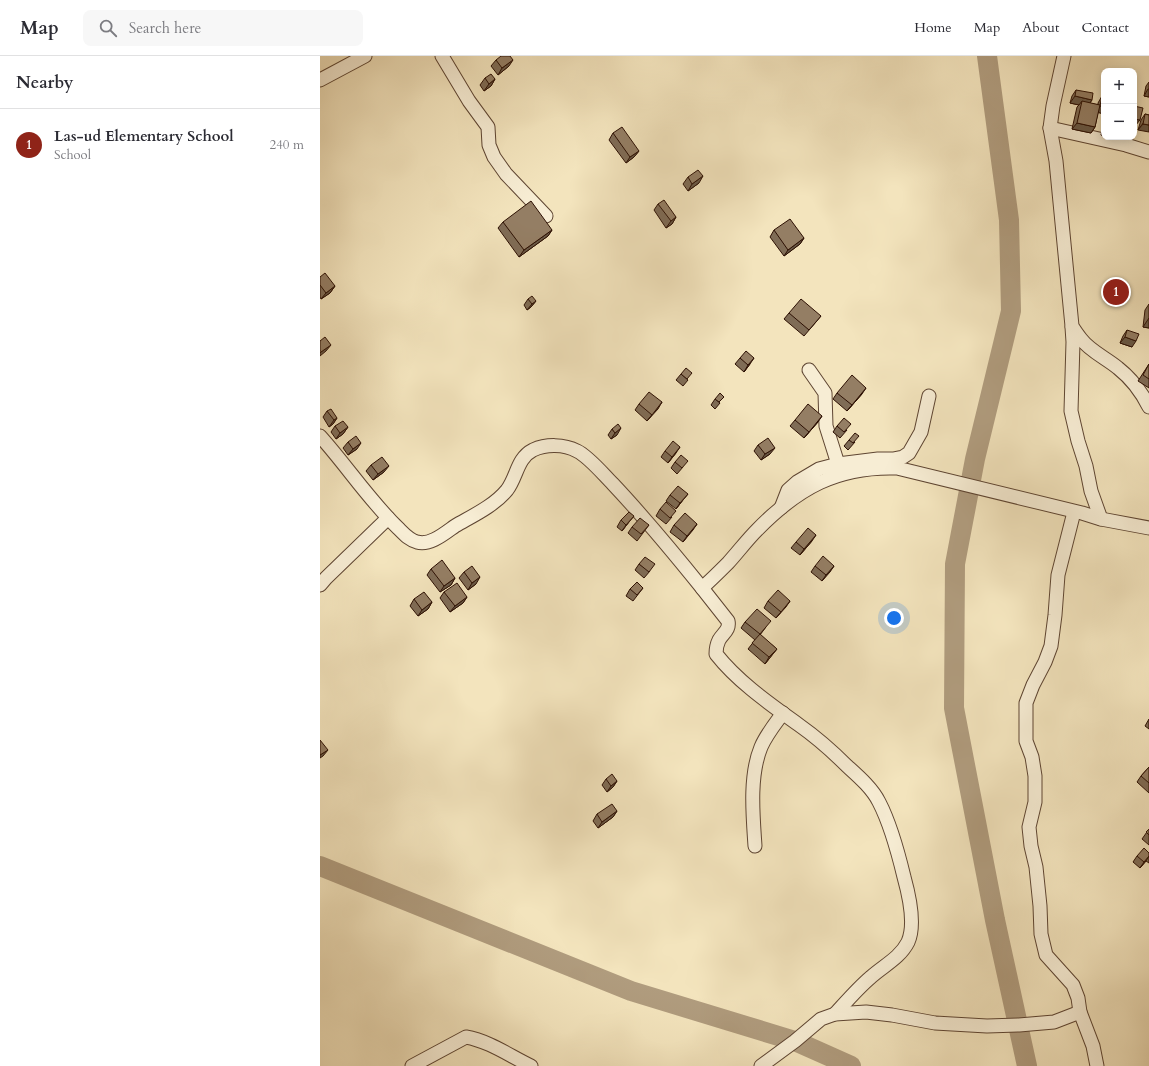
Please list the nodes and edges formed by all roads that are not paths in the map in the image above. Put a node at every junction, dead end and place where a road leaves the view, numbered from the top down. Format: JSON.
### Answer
{"nodes":[{"id":1,"x":365,"y":56,"type":"edge"},
{"id":2,"x":442,"y":56,"type":"edge"},
{"id":3,"x":1064,"y":56,"type":"edge"},
{"id":4,"x":320,"y":80,"type":"edge"},
{"id":5,"x":1050,"y":128,"type":"junction"},
{"id":6,"x":1149,"y":152,"type":"edge"},
{"id":7,"x":546,"y":216,"type":"dead end"},
{"id":8,"x":1072,"y":326,"type":"junction"},
{"id":9,"x":809,"y":370,"type":"dead end"},
{"id":10,"x":929,"y":396,"type":"dead end"},
{"id":11,"x":1149,"y":407,"type":"edge"},
{"id":12,"x":320,"y":436,"type":"edge"},
{"id":13,"x":838,"y":464,"type":"junction"},
{"id":14,"x":781,"y":508,"type":"junction"},
{"id":15,"x":1070,"y":511,"type":"junction"},
{"id":16,"x":388,"y":518,"type":"junction"},
{"id":17,"x":1101,"y":519,"type":"junction"},
{"id":18,"x":1149,"y":528,"type":"edge"},
{"id":19,"x":320,"y":586,"type":"edge"},
{"id":20,"x":702,"y":588,"type":"junction"},
{"id":21,"x":783,"y":713,"type":"junction"},
{"id":22,"x":755,"y":846,"type":"dead end"},
{"id":23,"x":1080,"y":1012,"type":"junction"},
{"id":24,"x":835,"y":1014,"type":"junction"},
{"id":25,"x":412,"y":1066,"type":"edge"},
{"id":26,"x":531,"y":1066,"type":"edge"},
{"id":27,"x":761,"y":1066,"type":"edge"},
{"id":28,"x":1097,"y":1066,"type":"edge"}],
"edges":[{"from":1,"to":4,"type":"street"},
{"from":2,"to":7,"type":"street"},
{"from":3,"to":5,"type":"street"},
{"from":5,"to":6,"type":"street"},
{"from":5,"to":8,"type":"street"},
{"from":8,"to":11,"type":"street"},
{"from":8,"to":17,"type":"street"},
{"from":9,"to":13,"type":"street"},
{"from":10,"to":13,"type":"street"},
{"from":12,"to":16,"type":"street"},
{"from":13,"to":14,"type":"street"},
{"from":14,"to":15,"type":"street"},
{"from":14,"to":20,"type":"street"},
{"from":15,"to":17,"type":"street"},
{"from":15,"to":23,"type":"street"},
{"from":16,"to":19,"type":"street"},
{"from":16,"to":20,"type":"street"},
{"from":17,"to":18,"type":"street"},
{"from":20,"to":21,"type":"street"},
{"from":21,"to":22,"type":"street"},
{"from":21,"to":24,"type":"street"},
{"from":23,"to":24,"type":"street"},
{"from":23,"to":28,"type":"street"},
{"from":24,"to":27,"type":"street"},
{"from":25,"to":26,"type":"street"}]}
